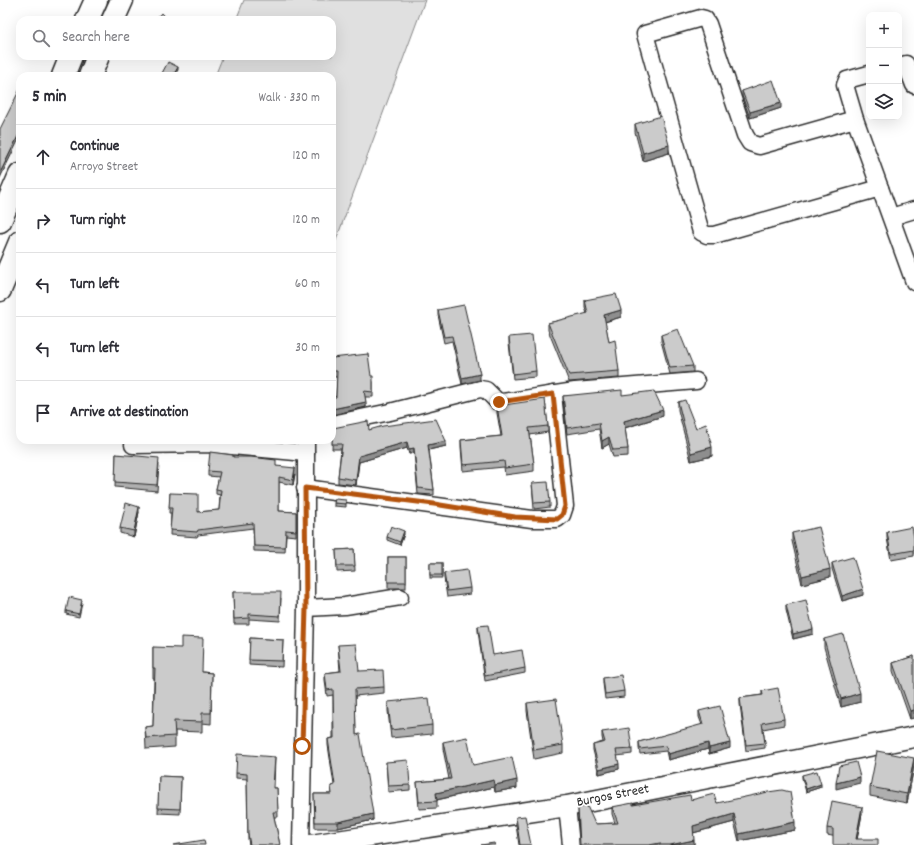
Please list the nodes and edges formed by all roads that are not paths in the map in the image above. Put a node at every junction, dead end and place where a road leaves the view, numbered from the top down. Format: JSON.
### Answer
{"nodes":[{"id":1,"x":96,"y":0,"type":"edge"},
{"id":2,"x":122,"y":0,"type":"edge"},
{"id":3,"x":89,"y":16,"type":"edge"},
{"id":4,"x":116,"y":16,"type":"edge"},
{"id":5,"x":70,"y":60,"type":"edge"},
{"id":6,"x":96,"y":60,"type":"edge"},
{"id":7,"x":906,"y":64,"type":"edge"},
{"id":8,"x":65,"y":72,"type":"edge"},
{"id":9,"x":92,"y":72,"type":"edge"},
{"id":10,"x":866,"y":75,"type":"edge"},
{"id":11,"x":914,"y":85,"type":"edge"},
{"id":12,"x":855,"y":120,"type":"junction"},
{"id":13,"x":16,"y":184,"type":"edge"},
{"id":14,"x":880,"y":188,"type":"junction"},
{"id":15,"x":914,"y":210,"type":"edge"},
{"id":16,"x":891,"y":217,"type":"junction"},
{"id":17,"x":0,"y":222,"type":"edge"},
{"id":18,"x":16,"y":252,"type":"edge"},
{"id":19,"x":914,"y":282,"type":"edge"},
{"id":20,"x":0,"y":290,"type":"edge"},
{"id":21,"x":696,"y":381,"type":"dead end"},
{"id":22,"x":553,"y":394,"type":"junction"},
{"id":23,"x":336,"y":423,"type":"edge"},
{"id":24,"x":133,"y":445,"type":"dead end"},
{"id":25,"x":306,"y":447,"type":"edge"},
{"id":26,"x":305,"y":488,"type":"junction"},
{"id":27,"x":400,"y":597,"type":"dead end"},
{"id":28,"x":306,"y":608,"type":"junction"},
{"id":29,"x":914,"y":737,"type":"edge"},
{"id":30,"x":567,"y":806,"type":"junction"},
{"id":31,"x":301,"y":845,"type":"edge"},
{"id":32,"x":311,"y":845,"type":"edge"},
{"id":33,"x":572,"y":845,"type":"edge"}],
"edges":[{"from":1,"to":3,"type":"main road"},
{"from":2,"to":4,"type":"main road"},
{"from":5,"to":8,"type":"main road"},
{"from":6,"to":9,"type":"main road"},
{"from":7,"to":11,"type":"street"},
{"from":10,"to":12,"type":"street"},
{"from":12,"to":14,"type":"street"},
{"from":12,"to":14,"type":"street"},
{"from":13,"to":17,"type":"main road"},
{"from":14,"to":16,"type":"street"},
{"from":15,"to":16,"type":"street"},
{"from":16,"to":19,"type":"street"},
{"from":18,"to":20,"type":"main road"},
{"from":21,"to":22,"type":"street"},
{"from":22,"to":23,"type":"street"},
{"from":22,"to":26,"type":"street"},
{"from":24,"to":25,"type":"street"},
{"from":25,"to":26,"type":"street"},
{"from":26,"to":28,"type":"street"},
{"from":27,"to":28,"type":"street"},
{"from":28,"to":31,"type":"street"},
{"from":29,"to":30,"type":"street","name":"Burgos Street"},
{"from":30,"to":32,"type":"street","name":"Burgos Street"},
{"from":30,"to":33,"type":"street"}]}
